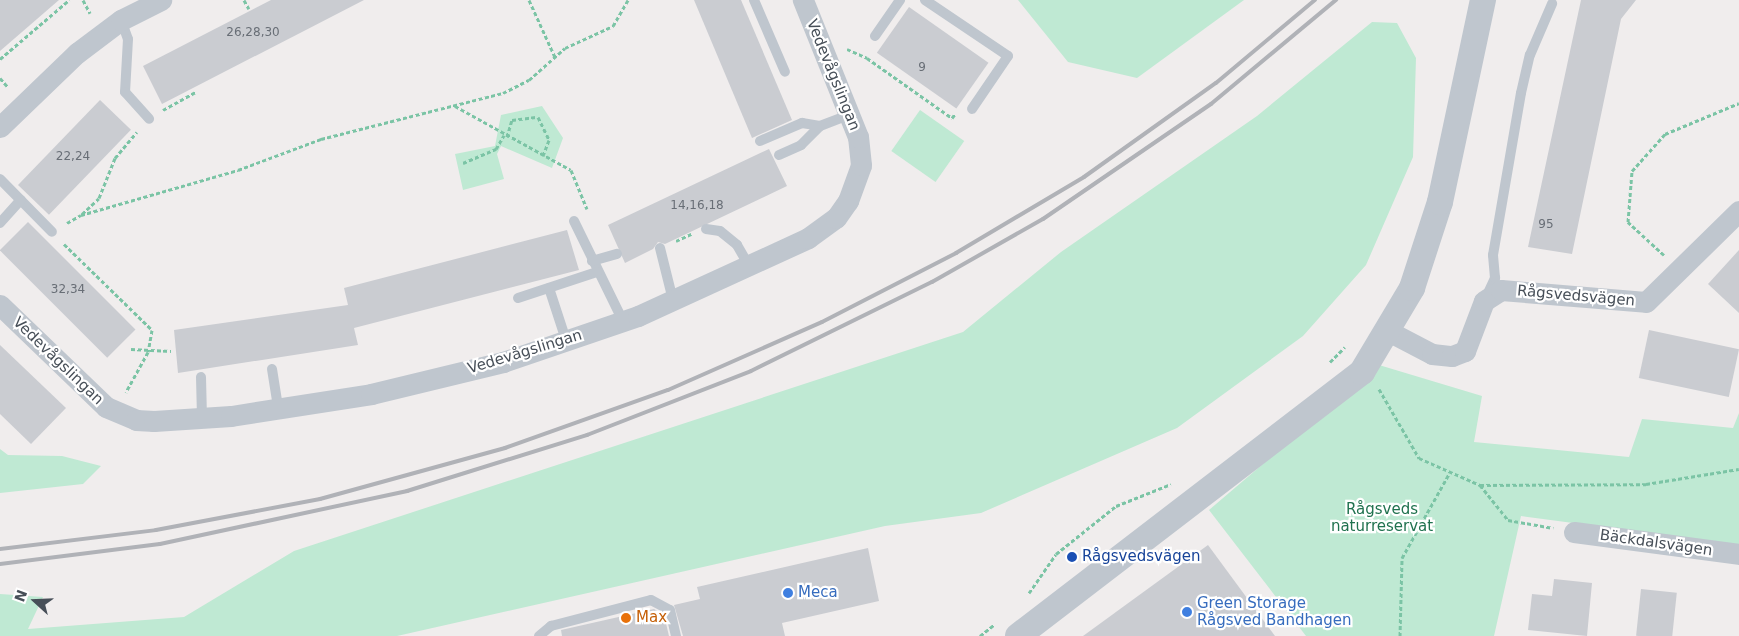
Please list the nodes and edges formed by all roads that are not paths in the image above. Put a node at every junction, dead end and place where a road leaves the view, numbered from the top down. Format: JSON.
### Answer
{"nodes":[{"id":1,"x":161,"y":0,"type":"edge"},
{"id":2,"x":754,"y":0,"type":"edge"},
{"id":3,"x":803,"y":0,"type":"edge"},
{"id":4,"x":900,"y":0,"type":"edge"},
{"id":5,"x":925,"y":0,"type":"edge"},
{"id":6,"x":1483,"y":0,"type":"edge"},
{"id":7,"x":1552,"y":4,"type":"dead end"},
{"id":8,"x":121,"y":20,"type":"junction"},
{"id":9,"x":875,"y":36,"type":"dead end"},
{"id":10,"x":785,"y":72,"type":"dead end"},
{"id":11,"x":972,"y":109,"type":"road end"},
{"id":12,"x":849,"y":115,"type":"junction"},
{"id":13,"x":149,"y":119,"type":"road end"},
{"id":14,"x":820,"y":126,"type":"junction"},
{"id":15,"x":0,"y":128,"type":"edge"},
{"id":16,"x":760,"y":141,"type":"dead end"},
{"id":17,"x":779,"y":155,"type":"dead end"},
{"id":18,"x":0,"y":179,"type":"edge"},
{"id":19,"x":21,"y":200,"type":"junction"},
{"id":20,"x":1739,"y":211,"type":"edge"},
{"id":21,"x":574,"y":221,"type":"dead end"},
{"id":22,"x":0,"y":223,"type":"edge"},
{"id":23,"x":706,"y":229,"type":"road end"},
{"id":24,"x":52,"y":232,"type":"road end"},
{"id":25,"x":660,"y":251,"type":"road end"},
{"id":26,"x":617,"y":254,"type":"dead end"},
{"id":27,"x":592,"y":261,"type":"junction"},
{"id":28,"x":749,"y":266,"type":"junction"},
{"id":29,"x":597,"y":272,"type":"junction"},
{"id":30,"x":549,"y":288,"type":"junction"},
{"id":31,"x":518,"y":298,"type":"dead end"},
{"id":32,"x":673,"y":300,"type":"junction"},
{"id":33,"x":1484,"y":301,"type":"junction"},
{"id":34,"x":0,"y":305,"type":"edge"},
{"id":35,"x":623,"y":321,"type":"junction"},
{"id":36,"x":1390,"y":332,"type":"junction"},
{"id":37,"x":566,"y":340,"type":"junction"},
{"id":38,"x":272,"y":369,"type":"dead end"},
{"id":39,"x":200,"y":377,"type":"dead end"},
{"id":40,"x":278,"y":408,"type":"junction"},
{"id":41,"x":202,"y":418,"type":"junction"},
{"id":42,"x":1574,"y":532,"type":"road end"},
{"id":43,"x":1739,"y":554,"type":"edge"},
{"id":44,"x":1010,"y":627,"type":"edge"},
{"id":45,"x":540,"y":636,"type":"edge"},
{"id":46,"x":676,"y":636,"type":"edge"}],
"edges":[{"from":1,"to":8,"type":"street"},
{"from":2,"to":10,"type":"lane"},
{"from":3,"to":12,"type":"street","name":"Vedevågslingan"},
{"from":4,"to":9,"type":"lane"},
{"from":5,"to":11,"type":"lane"},
{"from":6,"to":36,"type":"street"},
{"from":7,"to":33,"type":"lane"},
{"from":8,"to":13,"type":"lane"},
{"from":8,"to":15,"type":"street"},
{"from":12,"to":14,"type":"lane"},
{"from":12,"to":28,"type":"street","name":"Vedevågslingan"},
{"from":14,"to":16,"type":"lane"},
{"from":14,"to":17,"type":"lane"},
{"from":18,"to":19,"type":"lane"},
{"from":19,"to":22,"type":"lane"},
{"from":19,"to":24,"type":"lane"},
{"from":20,"to":33,"type":"street","name":"Rågsvedsvägen"},
{"from":21,"to":27,"type":"lane"},
{"from":23,"to":28,"type":"lane"},
{"from":25,"to":32,"type":"lane"},
{"from":26,"to":27,"type":"lane"},
{"from":27,"to":29,"type":"lane"},
{"from":28,"to":32,"type":"street","name":"Vedevågslingan"},
{"from":29,"to":30,"type":"lane"},
{"from":29,"to":35,"type":"lane"},
{"from":30,"to":31,"type":"lane"},
{"from":30,"to":37,"type":"lane"},
{"from":32,"to":35,"type":"street","name":"Vedevågslingan"},
{"from":33,"to":36,"type":"street"},
{"from":34,"to":41,"type":"street","name":"Vedevågslingan"},
{"from":35,"to":37,"type":"street","name":"Vedevågslingan"},
{"from":36,"to":44,"type":"street"},
{"from":37,"to":40,"type":"street","name":"Vedevågslingan"},
{"from":38,"to":40,"type":"lane"},
{"from":39,"to":41,"type":"lane"},
{"from":40,"to":41,"type":"street","name":"Vedevågslingan"},
{"from":42,"to":43,"type":"street","name":"Bäckdalsvägen"},
{"from":45,"to":46,"type":"lane"}]}
